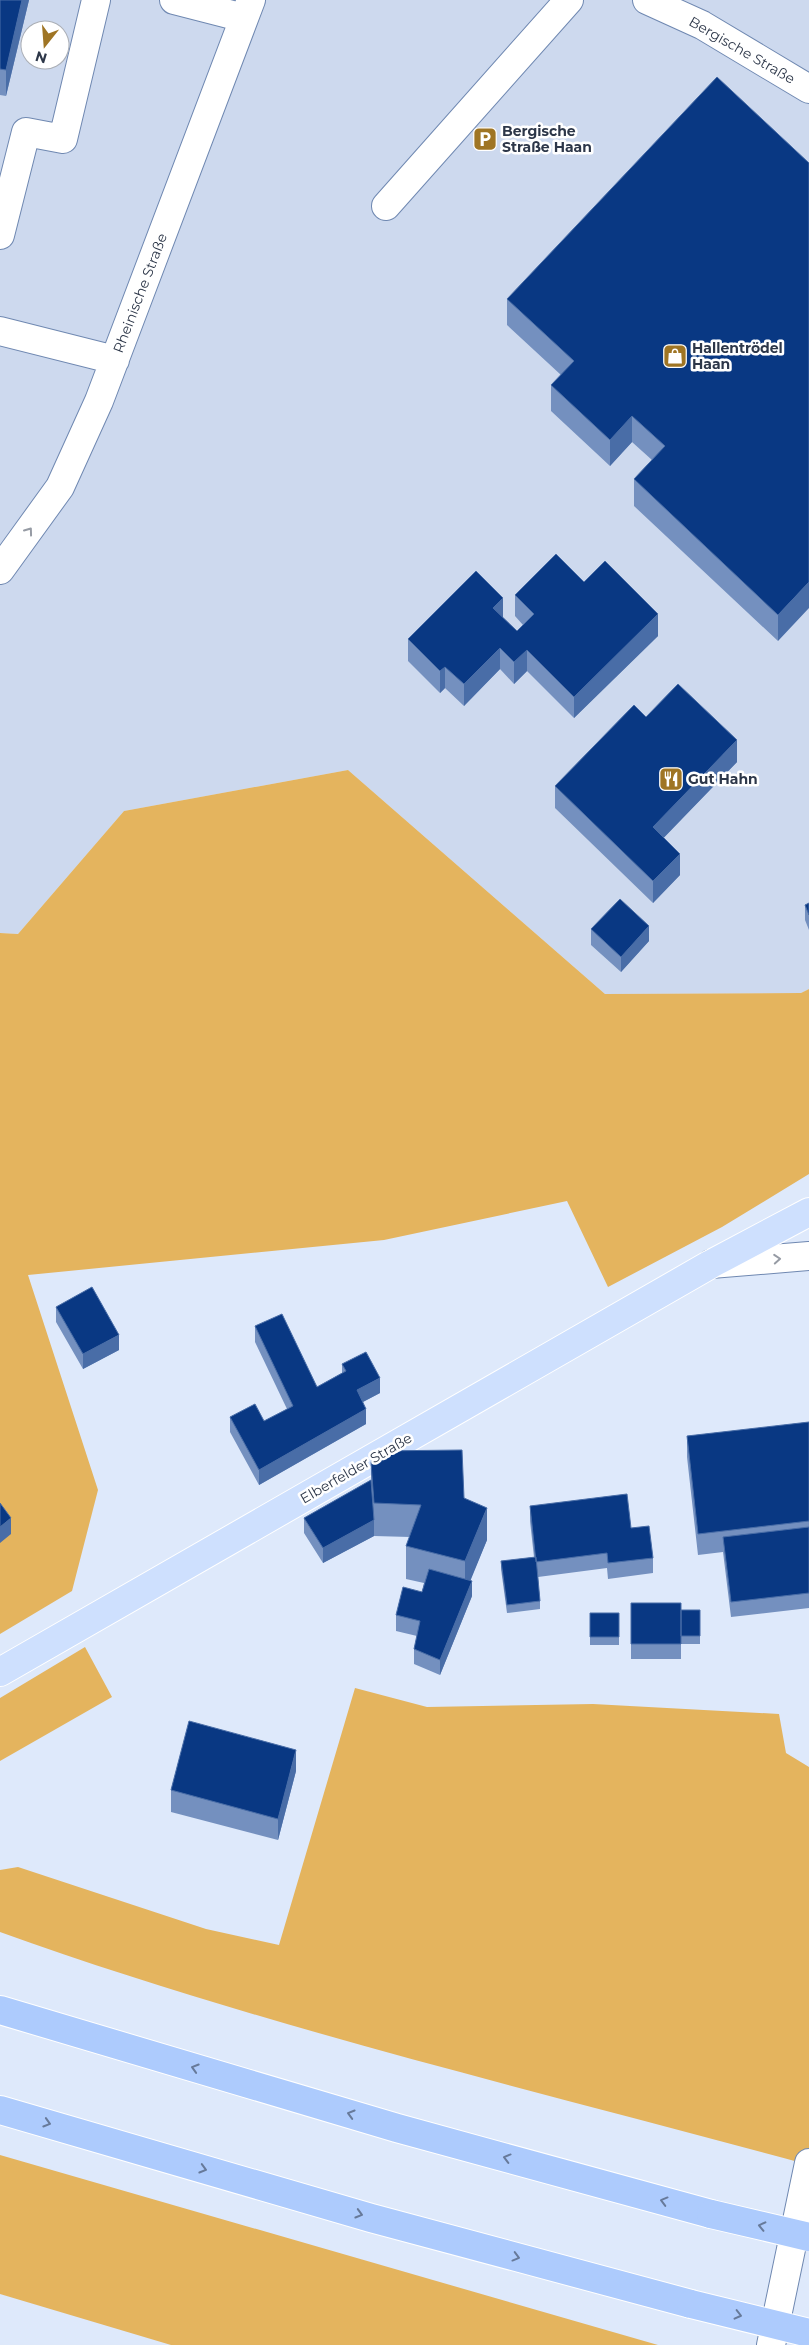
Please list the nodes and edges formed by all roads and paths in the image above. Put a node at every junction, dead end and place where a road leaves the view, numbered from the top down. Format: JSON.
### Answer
{"nodes":[{"id":1,"x":96,"y":0,"type":"edge"},
{"id":2,"x":174,"y":0,"type":"edge"},
{"id":3,"x":569,"y":0,"type":"edge"},
{"id":4,"x":647,"y":0,"type":"edge"},
{"id":5,"x":248,"y":9,"type":"edge"},
{"id":6,"x":809,"y":89,"type":"edge"},
{"id":7,"x":386,"y":206,"type":"dead end"},
{"id":8,"x":0,"y":235,"type":"edge"},
{"id":9,"x":0,"y":332,"type":"edge"},
{"id":10,"x":115,"y":360,"type":"junction"},
{"id":11,"x":0,"y":570,"type":"edge"},
{"id":12,"x":809,"y":1212,"type":"edge"},
{"id":13,"x":809,"y":1256,"type":"edge"},
{"id":14,"x":711,"y":1264,"type":"junction"},
{"id":15,"x":0,"y":1672,"type":"edge"},
{"id":16,"x":0,"y":2010,"type":"edge"},
{"id":17,"x":0,"y":2110,"type":"edge"},
{"id":18,"x":809,"y":2163,"type":"edge"},
{"id":19,"x":809,"y":2237,"type":"edge"},
{"id":20,"x":809,"y":2333,"type":"edge"},
{"id":21,"x":771,"y":2345,"type":"edge"}],
"edges":[{"from":1,"to":8,"type":"street"},
{"from":2,"to":5,"type":"street"},
{"from":3,"to":7,"type":"street"},
{"from":4,"to":6,"type":"street","name":"Bergische Straße"},
{"from":5,"to":10,"type":"street","name":"Rheinische Straße"},
{"from":9,"to":10,"type":"street"},
{"from":11,"to":10,"type":"street","name":"Rheinische Straße","one_way":true},
{"from":12,"to":14,"type":"main road","name":"Elberfelder Straße"},
{"from":14,"to":13,"type":"street","name":"Elberfelder Straße","one_way":true},
{"from":14,"to":15,"type":"main road","name":"Elberfelder Straße"},
{"from":19,"to":16,"type":"highway","one_way":true,"bridge":true},
{"from":17,"to":20,"type":"highway","one_way":true,"bridge":true},
{"from":18,"to":21,"type":"street"}]}
